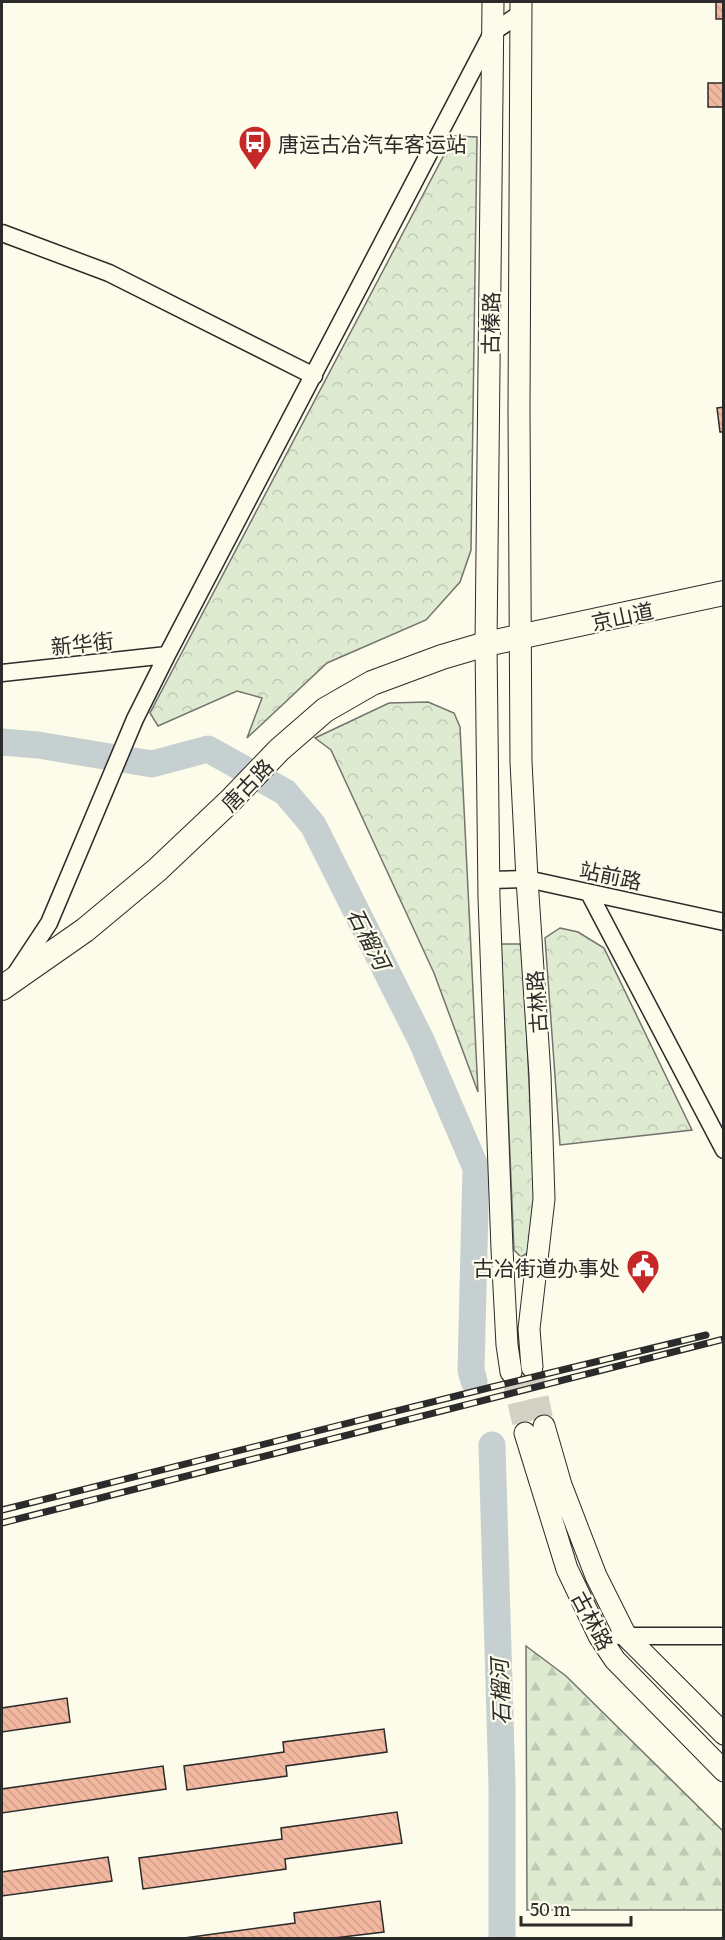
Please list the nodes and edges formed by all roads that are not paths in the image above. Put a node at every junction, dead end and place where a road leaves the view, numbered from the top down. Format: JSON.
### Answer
{"nodes":[{"id":1,"x":493,"y":2,"type":"edge"},
{"id":2,"x":521,"y":7,"type":"edge"},
{"id":3,"x":492,"y":33,"type":"junction"},
{"id":4,"x":2,"y":233,"type":"edge"},
{"id":5,"x":314,"y":376,"type":"junction"},
{"id":6,"x":723,"y":593,"type":"edge"},
{"id":7,"x":521,"y":637,"type":"junction"},
{"id":8,"x":486,"y":644,"type":"junction"},
{"id":9,"x":167,"y":655,"type":"junction"},
{"id":10,"x":2,"y":673,"type":"edge"},
{"id":11,"x":527,"y":879,"type":"junction"},
{"id":12,"x":489,"y":880,"type":"junction"},
{"id":13,"x":589,"y":893,"type":"junction"},
{"id":14,"x":723,"y":922,"type":"edge"},
{"id":15,"x":5,"y":986,"type":"edge"},
{"id":16,"x":723,"y":1150,"type":"edge"},
{"id":17,"x":599,"y":1636,"type":"junction"},
{"id":18,"x":627,"y":1636,"type":"junction"},
{"id":19,"x":723,"y":1636,"type":"edge"},
{"id":20,"x":723,"y":1734,"type":"edge"},
{"id":21,"x":723,"y":1771,"type":"edge"}],
"edges":[{"from":1,"to":3,"type":"main road","name":"古榛路"},
{"from":2,"to":3,"type":"street"},
{"from":2,"to":7,"type":"main road","name":"古榛路"},
{"from":3,"to":5,"type":"street"},
{"from":3,"to":8,"type":"main road","name":"古榛路"},
{"from":4,"to":5,"type":"street"},
{"from":5,"to":9,"type":"street"},
{"from":6,"to":7,"type":"highway","name":"京山道"},
{"from":7,"to":8,"type":"highway","name":"唐古路"},
{"from":7,"to":11,"type":"main road","name":"古林路"},
{"from":8,"to":12,"type":"main road","name":"古林路"},
{"from":8,"to":15,"type":"highway","name":"唐古路"},
{"from":9,"to":10,"type":"street","name":"新华街"},
{"from":9,"to":15,"type":"street"},
{"from":11,"to":12,"type":"street","name":"站前路"},
{"from":11,"to":12,"type":"main road","name":"古林路"},
{"from":11,"to":13,"type":"street","name":"站前路"},
{"from":13,"to":14,"type":"street","name":"站前路"},
{"from":13,"to":16,"type":"street"},
{"from":17,"to":18,"type":"street"},
{"from":17,"to":18,"type":"main road","name":"古林路"},
{"from":17,"to":21,"type":"main road","name":"古林路"},
{"from":18,"to":19,"type":"street"},
{"from":18,"to":20,"type":"main road","name":"古林路"}]}
